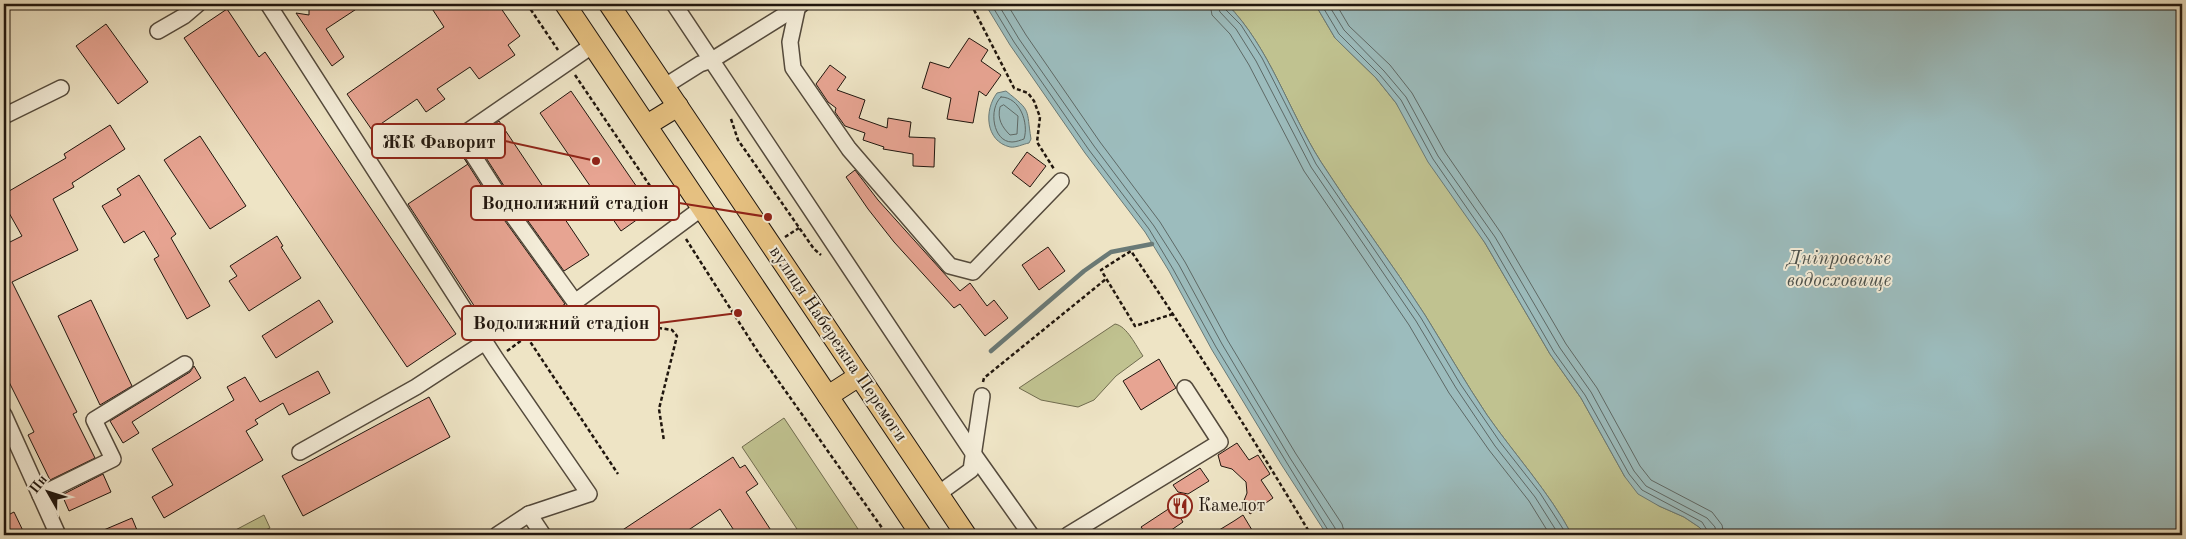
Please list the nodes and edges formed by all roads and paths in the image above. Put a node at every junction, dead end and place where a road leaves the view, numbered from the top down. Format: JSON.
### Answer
{"nodes":[{"id":1,"x":198,"y":4,"type":"edge"},
{"id":2,"x":268,"y":4,"type":"edge"},
{"id":3,"x":527,"y":4,"type":"edge"},
{"id":4,"x":566,"y":4,"type":"edge"},
{"id":5,"x":609,"y":4,"type":"edge"},
{"id":6,"x":674,"y":4,"type":"edge"},
{"id":7,"x":800,"y":4,"type":"edge"},
{"id":8,"x":971,"y":4,"type":"edge"},
{"id":9,"x":158,"y":31,"type":"dead end"},
{"id":10,"x":593,"y":45,"type":"junction"},
{"id":11,"x":559,"y":51,"type":"dead end"},
{"id":12,"x":712,"y":60,"type":"junction"},
{"id":13,"x":570,"y":67,"type":"dead end"},
{"id":14,"x":665,"y":86,"type":"junction"},
{"id":15,"x":61,"y":88,"type":"dead end"},
{"id":16,"x":678,"y":106,"type":"junction"},
{"id":17,"x":4,"y":116,"type":"edge"},
{"id":18,"x":647,"y":125,"type":"junction"},
{"id":19,"x":1061,"y":181,"type":"joint"},
{"id":20,"x":702,"y":208,"type":"junction"},
{"id":21,"x":816,"y":217,"type":"junction"},
{"id":22,"x":677,"y":225,"type":"junction"},
{"id":23,"x":783,"y":238,"type":"dead end"},
{"id":24,"x":1106,"y":279,"type":"junction"},
{"id":25,"x":574,"y":311,"type":"junction"},
{"id":26,"x":560,"y":313,"type":"junction"},
{"id":27,"x":1173,"y":314,"type":"junction"},
{"id":28,"x":527,"y":337,"type":"junction"},
{"id":29,"x":485,"y":342,"type":"junction"},
{"id":30,"x":496,"y":359,"type":"junction"},
{"id":31,"x":185,"y":364,"type":"dead end"},
{"id":32,"x":859,"y":376,"type":"junction"},
{"id":33,"x":1185,"y":388,"type":"dead end"},
{"id":34,"x":828,"y":396,"type":"junction"},
{"id":35,"x":982,"y":396,"type":"joint"},
{"id":36,"x":4,"y":416,"type":"edge"},
{"id":37,"x":664,"y":441,"type":"dead end"},
{"id":38,"x":300,"y":452,"type":"dead end"},
{"id":39,"x":975,"y":456,"type":"junction"},
{"id":40,"x":618,"y":474,"type":"dead end"},
{"id":41,"x":40,"y":494,"type":"junction"},
{"id":42,"x":938,"y":494,"type":"junction"},
{"id":43,"x":529,"y":514,"type":"junction"},
{"id":44,"x":58,"y":535,"type":"edge"},
{"id":45,"x":497,"y":535,"type":"edge"},
{"id":46,"x":543,"y":535,"type":"edge"},
{"id":47,"x":887,"y":535,"type":"edge"},
{"id":48,"x":921,"y":535,"type":"edge"},
{"id":49,"x":966,"y":535,"type":"edge"},
{"id":50,"x":1031,"y":535,"type":"edge"},
{"id":51,"x":1068,"y":535,"type":"edge"},
{"id":52,"x":1311,"y":535,"type":"edge"}],
"edges":[{"from":1,"to":9,"type":"street"},
{"from":2,"to":29,"type":"street"},
{"from":3,"to":11,"type":"path"},
{"from":4,"to":10,"type":"main road","name":"вулиця Набережна Перемоги"},
{"from":5,"to":14,"type":"main road","name":"вулиця Набережна Перемоги"},
{"from":6,"to":12,"type":"street"},
{"from":7,"to":12,"type":"street"},
{"from":7,"to":19,"type":"street"},
{"from":8,"to":19,"type":"path"},
{"from":10,"to":18,"type":"main road","name":"вулиця Набережна Перемоги"},
{"from":10,"to":25,"type":"street"},
{"from":12,"to":14,"type":"street"},
{"from":12,"to":21,"type":"street"},
{"from":13,"to":22,"type":"path"},
{"from":14,"to":16,"type":"main road","name":"вулиця Набережна Перемоги"},
{"from":15,"to":17,"type":"street"},
{"from":16,"to":18,"type":"main road"},
{"from":16,"to":32,"type":"main road","name":"вулиця Набережна Перемоги"},
{"from":18,"to":20,"type":"main road","name":"вулиця Набережна Перемоги"},
{"from":20,"to":22,"type":"street"},
{"from":20,"to":34,"type":"main road","name":"вулиця Набережна Перемоги"},
{"from":21,"to":23,"type":"path"},
{"from":21,"to":39,"type":"street"},
{"from":22,"to":25,"type":"street"},
{"from":22,"to":47,"type":"path"},
{"from":24,"to":27,"type":"path"},
{"from":24,"to":27,"type":"path"},
{"from":24,"to":35,"type":"path"},
{"from":25,"to":26,"type":"path"},
{"from":25,"to":26,"type":"path"},
{"from":25,"to":37,"type":"path"},
{"from":26,"to":28,"type":"path"},
{"from":27,"to":52,"type":"path"},
{"from":28,"to":30,"type":"path"},
{"from":28,"to":40,"type":"path"},
{"from":29,"to":30,"type":"street"},
{"from":29,"to":38,"type":"street"},
{"from":30,"to":43,"type":"street"},
{"from":31,"to":41,"type":"street"},
{"from":32,"to":34,"type":"main road"},
{"from":32,"to":42,"type":"main road","name":"вулиця Набережна Перемоги"},
{"from":33,"to":51,"type":"street"},
{"from":34,"to":48,"type":"main road","name":"вулиця Набережна Перемоги"},
{"from":35,"to":39,"type":"street"},
{"from":36,"to":41,"type":"street"},
{"from":39,"to":42,"type":"street"},
{"from":39,"to":50,"type":"street"},
{"from":41,"to":44,"type":"street"},
{"from":42,"to":49,"type":"main road","name":"вулиця Набережна Перемоги"},
{"from":43,"to":45,"type":"street"},
{"from":43,"to":46,"type":"street"}]}
